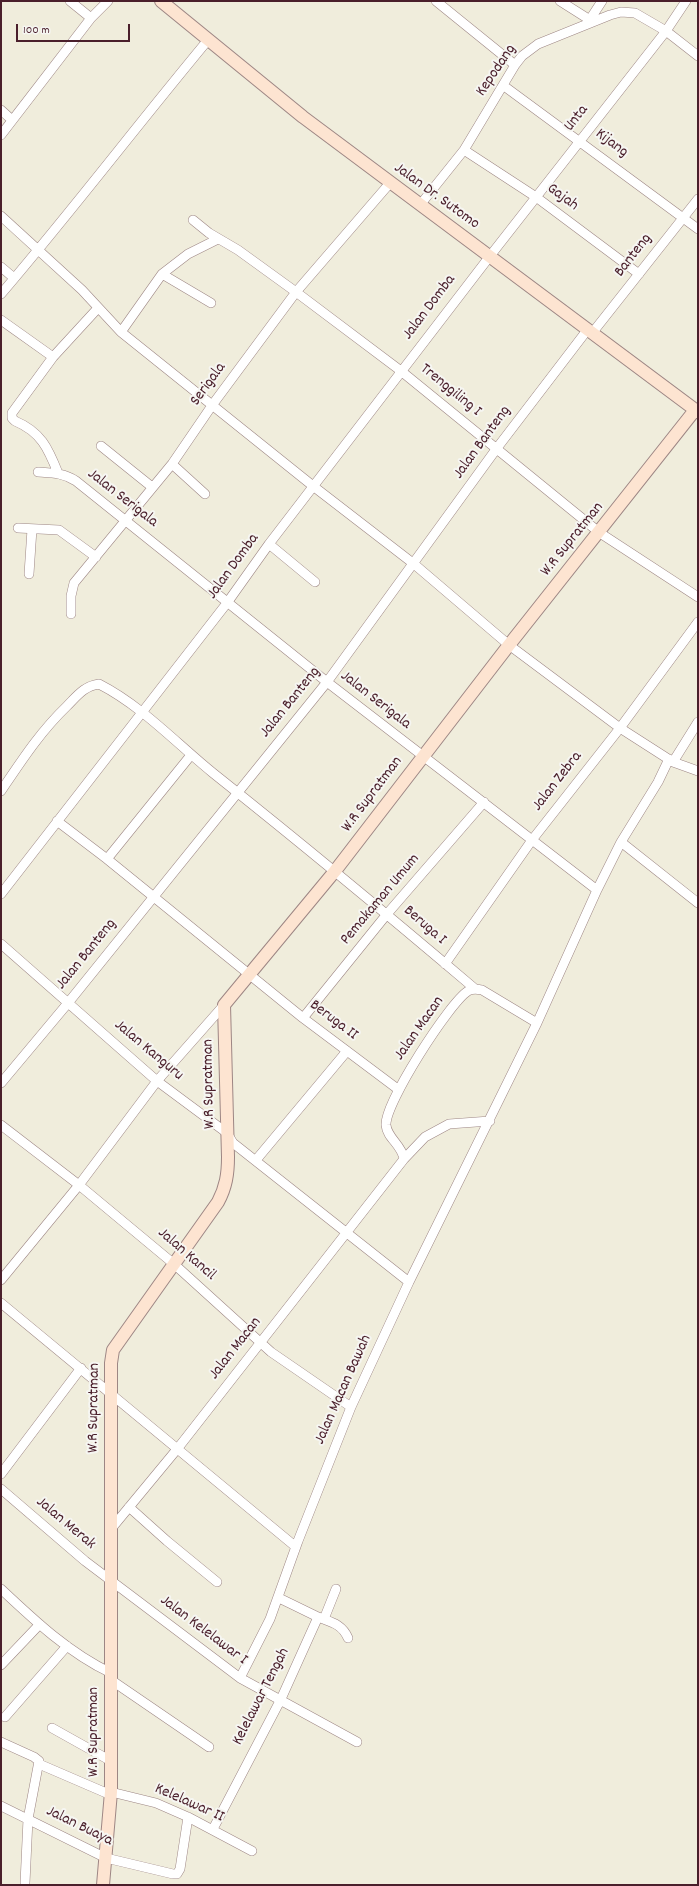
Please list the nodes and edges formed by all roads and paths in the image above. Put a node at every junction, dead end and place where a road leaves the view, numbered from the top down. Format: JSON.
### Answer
{"nodes":[{"id":1,"x":70,"y":1,"type":"edge"},
{"id":2,"x":108,"y":1,"type":"edge"},
{"id":3,"x":161,"y":1,"type":"edge"},
{"id":4,"x":436,"y":1,"type":"edge"},
{"id":5,"x":560,"y":1,"type":"edge"},
{"id":6,"x":602,"y":1,"type":"edge"},
{"id":7,"x":686,"y":1,"type":"edge"},
{"id":8,"x":91,"y":18,"type":"junction"},
{"id":9,"x":588,"y":22,"type":"junction"},
{"id":10,"x":666,"y":31,"type":"junction"},
{"id":11,"x":208,"y":40,"type":"junction"},
{"id":12,"x":698,"y":56,"type":"edge"},
{"id":13,"x":515,"y":65,"type":"junction"},
{"id":14,"x":504,"y":86,"type":"junction"},
{"id":15,"x":1,"y":110,"type":"edge"},
{"id":16,"x":12,"y":120,"type":"junction"},
{"id":17,"x":1,"y":135,"type":"edge"},
{"id":18,"x":580,"y":140,"type":"junction"},
{"id":19,"x":464,"y":150,"type":"junction"},
{"id":20,"x":390,"y":183,"type":"junction"},
{"id":21,"x":536,"y":197,"type":"junction"},
{"id":22,"x":698,"y":199,"type":"edge"},
{"id":23,"x":420,"y":205,"type":"junction"},
{"id":24,"x":1,"y":216,"type":"edge"},
{"id":25,"x":683,"y":218,"type":"junction"},
{"id":26,"x":193,"y":220,"type":"dead end"},
{"id":27,"x":698,"y":229,"type":"edge"},
{"id":28,"x":218,"y":239,"type":"junction"},
{"id":29,"x":38,"y":250,"type":"junction"},
{"id":30,"x":490,"y":256,"type":"junction"},
{"id":31,"x":1,"y":267,"type":"edge"},
{"id":32,"x":162,"y":274,"type":"junction"},
{"id":33,"x":639,"y":274,"type":"junction"},
{"id":34,"x":14,"y":278,"type":"junction"},
{"id":35,"x":296,"y":292,"type":"junction"},
{"id":36,"x":1,"y":294,"type":"edge"},
{"id":37,"x":211,"y":303,"type":"dead end"},
{"id":38,"x":98,"y":308,"type":"junction"},
{"id":39,"x":1,"y":320,"type":"edge"},
{"id":40,"x":590,"y":331,"type":"junction"},
{"id":41,"x":121,"y":332,"type":"junction"},
{"id":42,"x":53,"y":357,"type":"junction"},
{"id":43,"x":401,"y":371,"type":"junction"},
{"id":44,"x":213,"y":404,"type":"junction"},
{"id":45,"x":697,"y":410,"type":"edge"},
{"id":46,"x":101,"y":446,"type":"dead end"},
{"id":47,"x":497,"y":448,"type":"junction"},
{"id":48,"x":172,"y":464,"type":"junction"},
{"id":49,"x":38,"y":472,"type":"dead end"},
{"id":50,"x":58,"y":473,"type":"junction"},
{"id":51,"x":313,"y":486,"type":"junction"},
{"id":52,"x":152,"y":487,"type":"junction"},
{"id":53,"x":205,"y":494,"type":"dead end"},
{"id":54,"x":126,"y":520,"type":"junction"},
{"id":55,"x":18,"y":528,"type":"dead end"},
{"id":56,"x":32,"y":529,"type":"junction"},
{"id":57,"x":600,"y":533,"type":"junction"},
{"id":58,"x":269,"y":544,"type":"junction"},
{"id":59,"x":96,"y":557,"type":"junction"},
{"id":60,"x":414,"y":564,"type":"junction"},
{"id":61,"x":29,"y":574,"type":"dead end"},
{"id":62,"x":315,"y":582,"type":"dead end"},
{"id":63,"x":698,"y":597,"type":"edge"},
{"id":64,"x":227,"y":603,"type":"junction"},
{"id":65,"x":71,"y":614,"type":"dead end"},
{"id":66,"x":698,"y":622,"type":"edge"},
{"id":67,"x":509,"y":645,"type":"junction"},
{"id":68,"x":327,"y":682,"type":"junction"},
{"id":69,"x":141,"y":712,"type":"junction"},
{"id":70,"x":698,"y":722,"type":"edge"},
{"id":71,"x":620,"y":728,"type":"junction"},
{"id":72,"x":191,"y":756,"type":"junction"},
{"id":73,"x":423,"y":757,"type":"junction"},
{"id":74,"x":671,"y":760,"type":"junction"},
{"id":75,"x":698,"y":771,"type":"edge"},
{"id":76,"x":1,"y":791,"type":"edge"},
{"id":77,"x":238,"y":792,"type":"junction"},
{"id":78,"x":484,"y":802,"type":"junction"},
{"id":79,"x":57,"y":821,"type":"junction"},
{"id":80,"x":532,"y":840,"type":"junction"},
{"id":81,"x":621,"y":842,"type":"junction"},
{"id":82,"x":107,"y":859,"type":"junction"},
{"id":83,"x":335,"y":871,"type":"junction"},
{"id":84,"x":597,"y":890,"type":"junction"},
{"id":85,"x":1,"y":894,"type":"edge"},
{"id":86,"x":154,"y":896,"type":"junction"},
{"id":87,"x":698,"y":903,"type":"edge"},
{"id":88,"x":387,"y":914,"type":"junction"},
{"id":89,"x":1,"y":944,"type":"edge"},
{"id":90,"x":446,"y":964,"type":"junction"},
{"id":91,"x":250,"y":975,"type":"junction"},
{"id":92,"x":474,"y":988,"type":"junction"},
{"id":93,"x":68,"y":1002,"type":"junction"},
{"id":94,"x":224,"y":1005,"type":"junction"},
{"id":95,"x":302,"y":1018,"type":"junction"},
{"id":96,"x":537,"y":1023,"type":"junction"},
{"id":97,"x":347,"y":1051,"type":"junction"},
{"id":98,"x":158,"y":1081,"type":"junction"},
{"id":99,"x":1,"y":1083,"type":"edge"},
{"id":100,"x":399,"y":1090,"type":"junction"},
{"id":101,"x":490,"y":1121,"type":"junction"},
{"id":102,"x":1,"y":1125,"type":"edge"},
{"id":103,"x":227,"y":1133,"type":"junction"},
{"id":104,"x":404,"y":1159,"type":"junction"},
{"id":105,"x":256,"y":1160,"type":"junction"},
{"id":106,"x":79,"y":1185,"type":"junction"},
{"id":107,"x":346,"y":1232,"type":"junction"},
{"id":108,"x":174,"y":1264,"type":"junction"},
{"id":109,"x":1,"y":1280,"type":"edge"},
{"id":110,"x":409,"y":1282,"type":"junction"},
{"id":111,"x":1,"y":1303,"type":"edge"},
{"id":112,"x":260,"y":1342,"type":"junction"},
{"id":113,"x":81,"y":1368,"type":"junction"},
{"id":114,"x":111,"y":1393,"type":"junction"},
{"id":115,"x":351,"y":1407,"type":"junction"},
{"id":116,"x":178,"y":1448,"type":"junction"},
{"id":117,"x":1,"y":1474,"type":"edge"},
{"id":118,"x":1,"y":1489,"type":"edge"},
{"id":119,"x":129,"y":1506,"type":"junction"},
{"id":120,"x":110,"y":1529,"type":"junction"},
{"id":121,"x":296,"y":1547,"type":"junction"},
{"id":122,"x":111,"y":1580,"type":"junction"},
{"id":123,"x":217,"y":1582,"type":"dead end"},
{"id":124,"x":336,"y":1589,"type":"dead end"},
{"id":125,"x":1,"y":1590,"type":"edge"},
{"id":126,"x":279,"y":1598,"type":"junction"},
{"id":127,"x":321,"y":1618,"type":"junction"},
{"id":128,"x":39,"y":1625,"type":"junction"},
{"id":129,"x":348,"y":1638,"type":"dead end"},
{"id":130,"x":67,"y":1646,"type":"junction"},
{"id":131,"x":1,"y":1665,"type":"edge"},
{"id":132,"x":111,"y":1677,"type":"junction"},
{"id":133,"x":240,"y":1678,"type":"junction"},
{"id":134,"x":281,"y":1699,"type":"junction"},
{"id":135,"x":5,"y":1717,"type":"dead end"},
{"id":136,"x":52,"y":1728,"type":"dead end"},
{"id":137,"x":1,"y":1742,"type":"edge"},
{"id":138,"x":357,"y":1742,"type":"dead end"},
{"id":139,"x":209,"y":1747,"type":"dead end"},
{"id":140,"x":111,"y":1761,"type":"junction"},
{"id":141,"x":39,"y":1764,"type":"junction"},
{"id":142,"x":111,"y":1793,"type":"junction"},
{"id":143,"x":1,"y":1806,"type":"edge"},
{"id":144,"x":188,"y":1817,"type":"junction"},
{"id":145,"x":28,"y":1819,"type":"junction"},
{"id":146,"x":213,"y":1829,"type":"junction"},
{"id":147,"x":252,"y":1851,"type":"dead end"},
{"id":148,"x":106,"y":1858,"type":"junction"},
{"id":149,"x":25,"y":1883,"type":"dead end"},
{"id":150,"x":103,"y":1885,"type":"edge"}],
"edges":[{"from":1,"to":8,"type":"street"},
{"from":2,"to":8,"type":"street"},
{"from":3,"to":11,"type":"street","name":"Jalan Dr. Sutomo"},
{"from":4,"to":13,"type":"street"},
{"from":5,"to":9,"type":"street"},
{"from":6,"to":9,"type":"street"},
{"from":7,"to":10,"type":"street","name":"Unta"},
{"from":8,"to":16,"type":"street"},
{"from":9,"to":10,"type":"street","name":"Kepodang"},
{"from":9,"to":13,"type":"street","name":"Kepodang"},
{"from":10,"to":12,"type":"street","name":"Kepodang"},
{"from":10,"to":18,"type":"street","name":"Unta"},
{"from":11,"to":20,"type":"street","name":"Jalan Dr. Sutomo"},
{"from":11,"to":29,"type":"street"},
{"from":13,"to":14,"type":"street","name":"Kepodang"},
{"from":14,"to":18,"type":"street","name":"Kijang"},
{"from":14,"to":19,"type":"street","name":"Kepodang"},
{"from":15,"to":16,"type":"street"},
{"from":16,"to":17,"type":"street"},
{"from":18,"to":21,"type":"street","name":"Unta"},
{"from":18,"to":25,"type":"street","name":"Kijang"},
{"from":19,"to":21,"type":"street","name":"Gajah"},
{"from":19,"to":23,"type":"street","name":"Kepodang"},
{"from":20,"to":23,"type":"street","name":"Jalan Dr. Sutomo"},
{"from":20,"to":35,"type":"street","name":"Serigala"},
{"from":21,"to":30,"type":"street","name":"Unta"},
{"from":21,"to":33,"type":"street","name":"Gajah"},
{"from":22,"to":25,"type":"street","name":"Banteng"},
{"from":23,"to":30,"type":"street","name":"Jalan Dr. Sutomo"},
{"from":24,"to":29,"type":"street"},
{"from":25,"to":27,"type":"street","name":"Kijang"},
{"from":25,"to":33,"type":"street","name":"Banteng"},
{"from":26,"to":28,"type":"street","name":"Trenggiling I"},
{"from":28,"to":32,"type":"street"},
{"from":28,"to":35,"type":"street","name":"Trenggiling I"},
{"from":29,"to":34,"type":"street"},
{"from":29,"to":38,"type":"street"},
{"from":30,"to":40,"type":"street","name":"Jalan Dr. Sutomo"},
{"from":30,"to":43,"type":"street","name":"Jalan Domba"},
{"from":31,"to":34,"type":"street"},
{"from":32,"to":37,"type":"street"},
{"from":32,"to":41,"type":"street"},
{"from":33,"to":40,"type":"street","name":"Banteng"},
{"from":34,"to":36,"type":"street"},
{"from":35,"to":43,"type":"street","name":"Trenggiling I"},
{"from":35,"to":44,"type":"street","name":"Serigala"},
{"from":38,"to":41,"type":"street"},
{"from":38,"to":42,"type":"street"},
{"from":39,"to":42,"type":"street"},
{"from":40,"to":45,"type":"street","name":"Jalan Dr. Sutomo"},
{"from":40,"to":47,"type":"street","name":"Jalan Banteng"},
{"from":41,"to":44,"type":"street"},
{"from":42,"to":50,"type":"street"},
{"from":43,"to":47,"type":"street","name":"Trenggiling I"},
{"from":43,"to":51,"type":"street","name":"Jalan Domba"},
{"from":44,"to":48,"type":"street","name":"Serigala"},
{"from":44,"to":51,"type":"street"},
{"from":45,"to":57,"type":"street","name":"W.R Supratman"},
{"from":46,"to":52,"type":"street"},
{"from":47,"to":57,"type":"street","name":"Trenggiling I"},
{"from":47,"to":60,"type":"street","name":"Jalan Banteng"},
{"from":48,"to":52,"type":"street","name":"Serigala"},
{"from":48,"to":53,"type":"street"},
{"from":49,"to":50,"type":"street","name":"Jalan Serigala"},
{"from":50,"to":54,"type":"street","name":"Jalan Serigala"},
{"from":51,"to":58,"type":"street","name":"Jalan Domba"},
{"from":51,"to":60,"type":"street"},
{"from":52,"to":54,"type":"street","name":"Serigala"},
{"from":54,"to":59,"type":"street","name":"Serigala"},
{"from":54,"to":64,"type":"street","name":"Jalan Serigala"},
{"from":55,"to":56,"type":"street"},
{"from":56,"to":59,"type":"street"},
{"from":56,"to":61,"type":"street"},
{"from":57,"to":63,"type":"street","name":"Trenggiling I"},
{"from":57,"to":67,"type":"street","name":"W.R Supratman"},
{"from":58,"to":62,"type":"street"},
{"from":58,"to":64,"type":"street","name":"Jalan Domba"},
{"from":59,"to":65,"type":"street","name":"Serigala"},
{"from":60,"to":67,"type":"street"},
{"from":60,"to":68,"type":"street","name":"Jalan Banteng"},
{"from":64,"to":68,"type":"street","name":"Jalan Serigala"},
{"from":64,"to":69,"type":"street","name":"Jalan Domba"},
{"from":66,"to":71,"type":"street","name":"Jalan Zebra"},
{"from":67,"to":71,"type":"street"},
{"from":67,"to":73,"type":"street","name":"W.R Supratman"},
{"from":68,"to":73,"type":"street","name":"Jalan Serigala"},
{"from":68,"to":77,"type":"street","name":"Jalan Banteng"},
{"from":69,"to":72,"type":"street","name":"Beruga I"},
{"from":69,"to":76,"type":"street","name":"Beruga I"},
{"from":69,"to":79,"type":"street","name":"Jalan Domba"},
{"from":70,"to":74,"type":"street","name":"Jalan Macan Bawah"},
{"from":71,"to":74,"type":"street"},
{"from":71,"to":80,"type":"street","name":"Jalan Zebra"},
{"from":72,"to":77,"type":"street","name":"Beruga I"},
{"from":72,"to":82,"type":"street"},
{"from":73,"to":78,"type":"street","name":"Jalan Serigala"},
{"from":73,"to":83,"type":"street","name":"W.R Supratman"},
{"from":74,"to":75,"type":"street"},
{"from":74,"to":81,"type":"street","name":"Jalan Macan Bawah"},
{"from":77,"to":83,"type":"street","name":"Beruga I"},
{"from":77,"to":86,"type":"street","name":"Jalan Banteng"},
{"from":78,"to":80,"type":"street","name":"Jalan Serigala"},
{"from":78,"to":88,"type":"street","name":"Pemakaman Umum"},
{"from":79,"to":82,"type":"street","name":"Beruga II"},
{"from":79,"to":85,"type":"street","name":"Jalan Domba"},
{"from":80,"to":84,"type":"street","name":"Jalan Serigala"},
{"from":80,"to":90,"type":"street","name":"Jalan Zebra"},
{"from":81,"to":84,"type":"street","name":"Jalan Macan Bawah"},
{"from":81,"to":87,"type":"street"},
{"from":82,"to":86,"type":"street","name":"Beruga II"},
{"from":83,"to":88,"type":"street","name":"Beruga I"},
{"from":83,"to":91,"type":"street","name":"W.R Supratman"},
{"from":84,"to":96,"type":"street","name":"Jalan Macan Bawah"},
{"from":86,"to":91,"type":"street","name":"Beruga II"},
{"from":86,"to":93,"type":"street","name":"Jalan Banteng"},
{"from":88,"to":90,"type":"street","name":"Beruga I"},
{"from":88,"to":95,"type":"street","name":"Pemakaman Umum"},
{"from":89,"to":93,"type":"street","name":"Jalan Kanguru"},
{"from":90,"to":92,"type":"street","name":"Beruga I"},
{"from":91,"to":94,"type":"street","name":"W.R Supratman"},
{"from":91,"to":95,"type":"street","name":"Beruga II"},
{"from":92,"to":96,"type":"street"},
{"from":92,"to":100,"type":"street","name":"Jalan Macan"},
{"from":93,"to":98,"type":"street","name":"Jalan Kanguru"},
{"from":93,"to":99,"type":"street","name":"Jalan Banteng"},
{"from":94,"to":98,"type":"street"},
{"from":94,"to":103,"type":"street","name":"W.R Supratman"},
{"from":95,"to":97,"type":"street","name":"Beruga II"},
{"from":96,"to":101,"type":"street","name":"Jalan Macan Bawah"},
{"from":97,"to":100,"type":"street","name":"Beruga II"},
{"from":97,"to":105,"type":"street"},
{"from":98,"to":103,"type":"street","name":"Jalan Kanguru"},
{"from":98,"to":106,"type":"street"},
{"from":100,"to":104,"type":"street","name":"Jalan Macan"},
{"from":101,"to":104,"type":"street","name":"Jalan Macan"},
{"from":101,"to":110,"type":"street","name":"Jalan Macan Bawah"},
{"from":102,"to":106,"type":"street","name":"Jalan Kancil"},
{"from":103,"to":105,"type":"street","name":"Jalan Kanguru"},
{"from":103,"to":108,"type":"street","name":"W.R Supratman"},
{"from":104,"to":107,"type":"street","name":"Jalan Macan"},
{"from":105,"to":107,"type":"street","name":"Jalan Kanguru"},
{"from":106,"to":108,"type":"street","name":"Jalan Kancil"},
{"from":106,"to":109,"type":"street"},
{"from":107,"to":110,"type":"street","name":"Jalan Kanguru"},
{"from":107,"to":112,"type":"street","name":"Jalan Macan"},
{"from":108,"to":112,"type":"street","name":"Jalan Kancil"},
{"from":108,"to":114,"type":"street","name":"W.R Supratman"},
{"from":110,"to":115,"type":"street","name":"Jalan Macan Bawah"},
{"from":111,"to":113,"type":"street"},
{"from":112,"to":115,"type":"street","name":"Jalan Kancil"},
{"from":112,"to":116,"type":"street","name":"Jalan Macan"},
{"from":113,"to":114,"type":"street"},
{"from":113,"to":117,"type":"street"},
{"from":114,"to":116,"type":"street"},
{"from":114,"to":120,"type":"street","name":"W.R Supratman"},
{"from":115,"to":121,"type":"street","name":"Jalan Macan Bawah"},
{"from":116,"to":119,"type":"street","name":"Jalan Macan"},
{"from":116,"to":121,"type":"street"},
{"from":118,"to":122,"type":"street","name":"Jalan Merak"},
{"from":119,"to":120,"type":"street","name":"Jalan Macan"},
{"from":119,"to":123,"type":"street"},
{"from":120,"to":122,"type":"street","name":"W.R Supratman"},
{"from":121,"to":126,"type":"street","name":"Jalan Macan Bawah"},
{"from":122,"to":132,"type":"street","name":"W.R Supratman"},
{"from":122,"to":133,"type":"street","name":"Jalan Kelelawar I"},
{"from":124,"to":127,"type":"street","name":"Kelelawar Tengah"},
{"from":125,"to":128,"type":"street"},
{"from":126,"to":127,"type":"street"},
{"from":126,"to":133,"type":"street","name":"Jalan Macan Bawah"},
{"from":127,"to":129,"type":"street"},
{"from":127,"to":134,"type":"street","name":"Kelelawar Tengah"},
{"from":128,"to":130,"type":"street"},
{"from":128,"to":131,"type":"street"},
{"from":130,"to":132,"type":"street"},
{"from":130,"to":135,"type":"street"},
{"from":132,"to":139,"type":"street"},
{"from":132,"to":140,"type":"street","name":"W.R Supratman"},
{"from":133,"to":134,"type":"street","name":"Jalan Kelelawar I"},
{"from":134,"to":138,"type":"street","name":"Jalan Kelelawar I"},
{"from":134,"to":146,"type":"street","name":"Kelelawar Tengah"},
{"from":136,"to":140,"type":"street"},
{"from":137,"to":141,"type":"street","name":"Kelelawar II"},
{"from":140,"to":142,"type":"street","name":"W.R Supratman"},
{"from":141,"to":142,"type":"street","name":"Kelelawar II"},
{"from":141,"to":145,"type":"street"},
{"from":142,"to":144,"type":"street","name":"Kelelawar II"},
{"from":142,"to":148,"type":"street","name":"W.R Supratman"},
{"from":143,"to":145,"type":"street","name":"Jalan Buaya"},
{"from":144,"to":146,"type":"street","name":"Kelelawar II"},
{"from":144,"to":148,"type":"street","name":"Jalan Buaya"},
{"from":145,"to":148,"type":"street","name":"Jalan Buaya"},
{"from":145,"to":149,"type":"street"},
{"from":146,"to":147,"type":"street","name":"Kelelawar II"},
{"from":148,"to":150,"type":"street","name":"W.R Supratman"}]}
